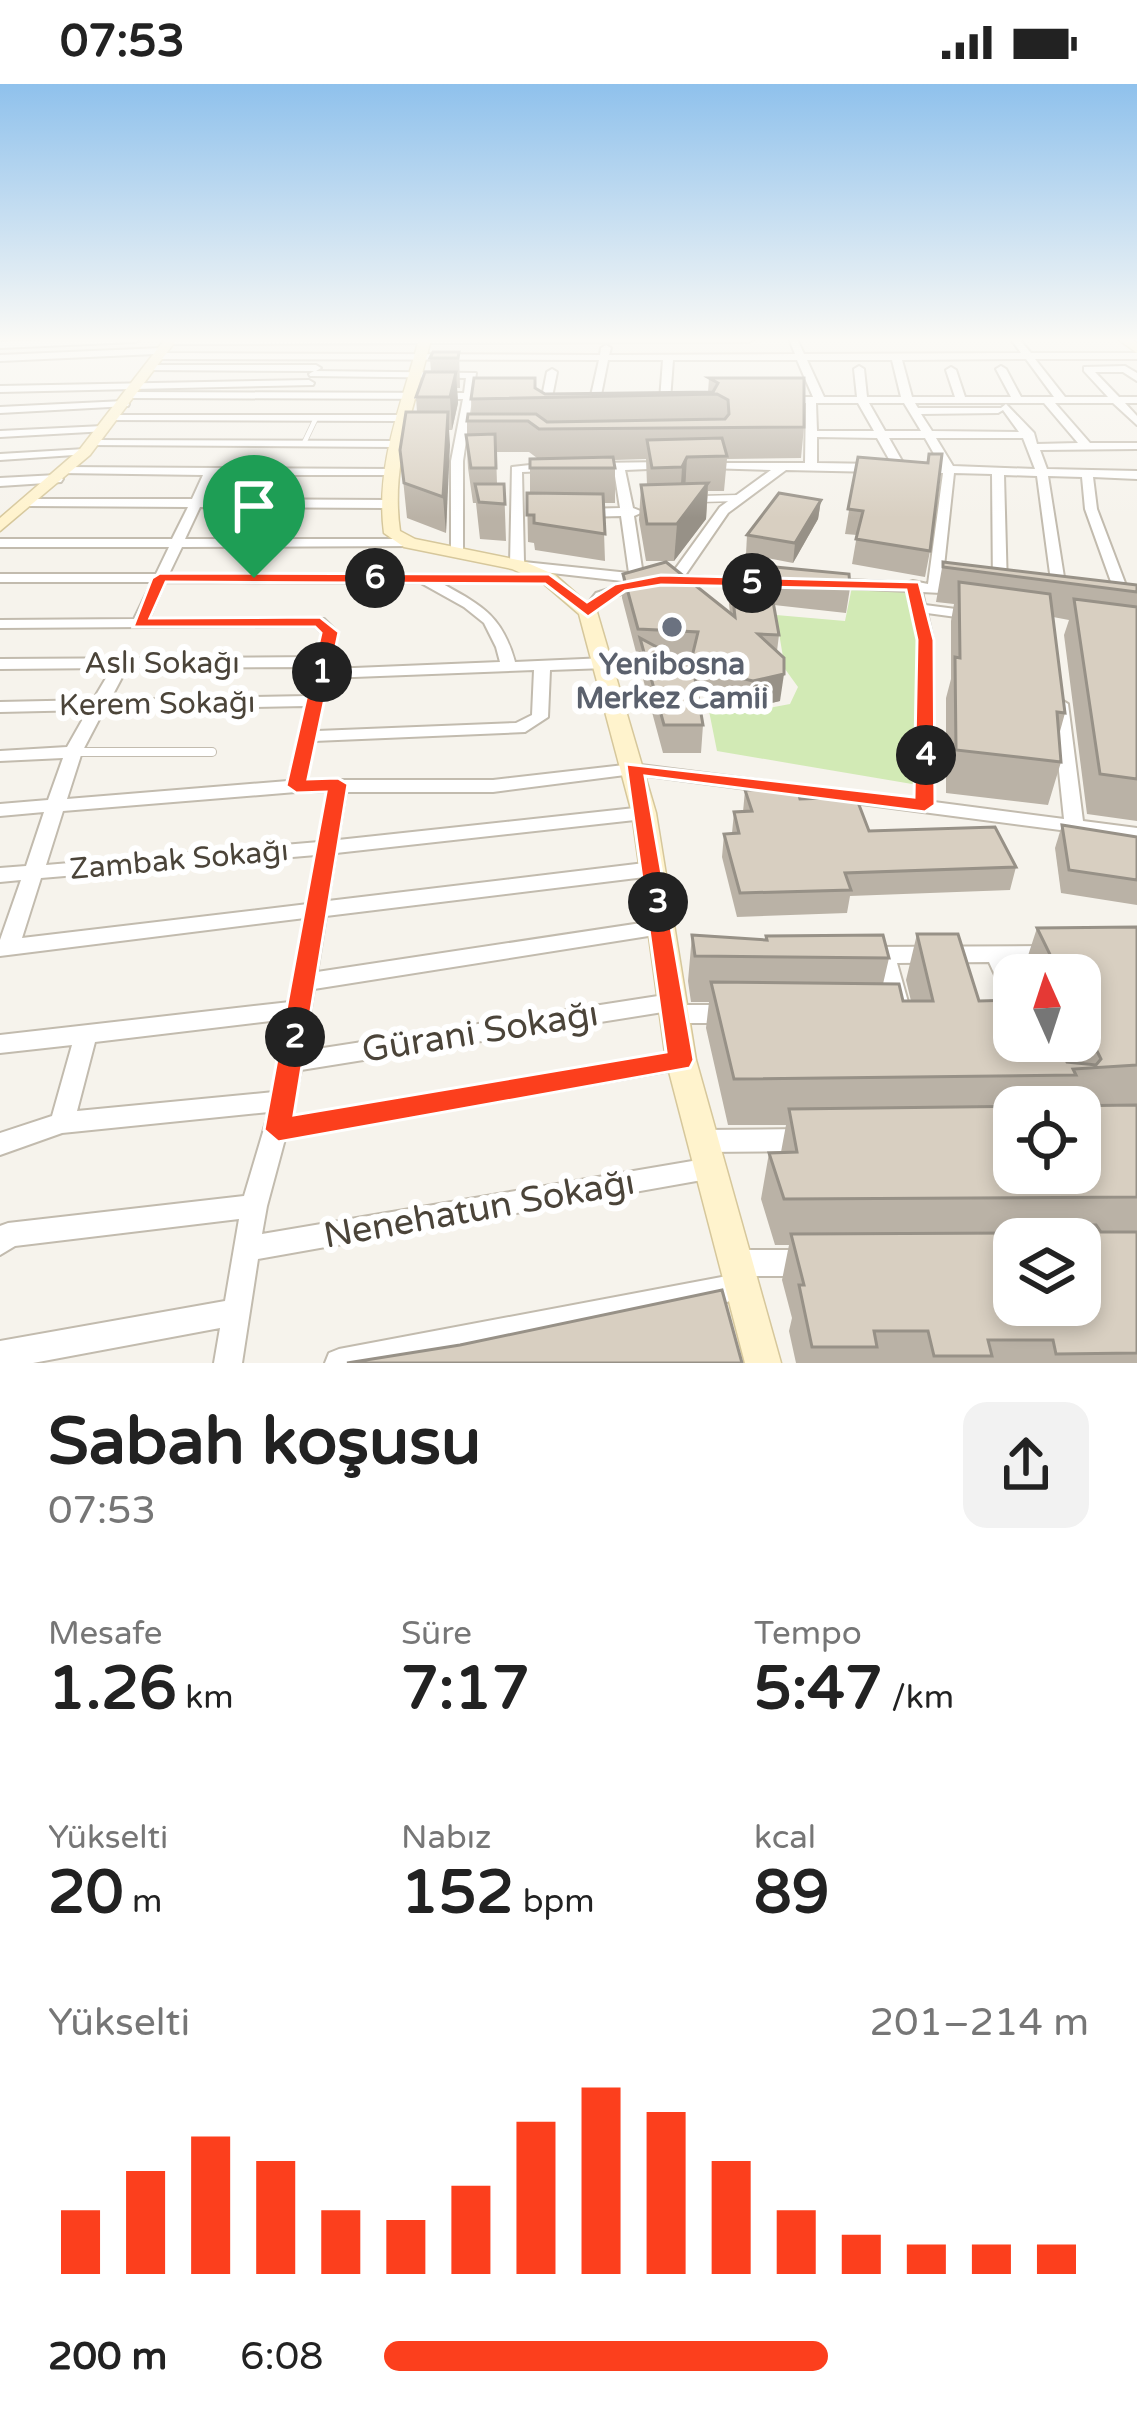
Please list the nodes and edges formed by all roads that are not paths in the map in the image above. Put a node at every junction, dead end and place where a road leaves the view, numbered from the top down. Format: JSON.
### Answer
{"nodes":[{"id":1,"x":468,"y":398,"type":"edge"},
{"id":2,"x":40,"y":399,"type":"edge"},
{"id":3,"x":127,"y":399,"type":"edge"},
{"id":4,"x":382,"y":399,"type":"edge"},
{"id":5,"x":394,"y":399,"type":"edge"},
{"id":6,"x":409,"y":399,"type":"edge"},
{"id":7,"x":474,"y":399,"type":"edge"},
{"id":8,"x":909,"y":399,"type":"edge"},
{"id":9,"x":961,"y":399,"type":"joint"},
{"id":10,"x":1006,"y":399,"type":"edge"},
{"id":11,"x":1046,"y":399,"type":"junction"},
{"id":12,"x":1061,"y":399,"type":"joint"},
{"id":13,"x":486,"y":400,"type":"edge"},
{"id":14,"x":523,"y":400,"type":"edge"},
{"id":15,"x":544,"y":400,"type":"junction"},
{"id":16,"x":561,"y":400,"type":"edge"},
{"id":17,"x":578,"y":400,"type":"edge"},
{"id":18,"x":595,"y":400,"type":"joint"},
{"id":19,"x":618,"y":400,"type":"edge"},
{"id":20,"x":641,"y":400,"type":"edge"},
{"id":21,"x":664,"y":400,"type":"joint"},
{"id":22,"x":685,"y":400,"type":"edge"},
{"id":23,"x":769,"y":400,"type":"edge"},
{"id":24,"x":815,"y":400,"type":"junction"},
{"id":25,"x":862,"y":400,"type":"junction"},
{"id":26,"x":1112,"y":400,"type":"junction"},
{"id":27,"x":1137,"y":400,"type":"edge"},
{"id":28,"x":1007,"y":402,"type":"junction"},
{"id":29,"x":911,"y":405,"type":"junction"},
{"id":30,"x":0,"y":410,"type":"edge"},
{"id":31,"x":545,"y":416,"type":"junction"},
{"id":32,"x":568,"y":416,"type":"edge"},
{"id":33,"x":316,"y":418,"type":"junction"},
{"id":34,"x":1137,"y":422,"type":"edge"},
{"id":35,"x":108,"y":423,"type":"junction"},
{"id":36,"x":0,"y":434,"type":"edge"},
{"id":37,"x":811,"y":434,"type":"junction"},
{"id":38,"x":928,"y":434,"type":"junction"},
{"id":39,"x":881,"y":435,"type":"junction"},
{"id":40,"x":439,"y":437,"type":"edge"},
{"id":41,"x":460,"y":437,"type":"junction"},
{"id":42,"x":481,"y":437,"type":"edge"},
{"id":43,"x":1032,"y":441,"type":"junction"},
{"id":44,"x":304,"y":443,"type":"junction"},
{"id":45,"x":718,"y":443,"type":"edge"},
{"id":46,"x":1086,"y":446,"type":"junction"},
{"id":47,"x":1137,"y":446,"type":"edge"},
{"id":48,"x":88,"y":447,"type":"junction"},
{"id":49,"x":547,"y":451,"type":"junction"},
{"id":50,"x":0,"y":457,"type":"edge"},
{"id":51,"x":476,"y":460,"type":"edge"},
{"id":52,"x":496,"y":460,"type":"edge"},
{"id":53,"x":457,"y":461,"type":"junction"},
{"id":54,"x":515,"y":464,"type":"junction"},
{"id":55,"x":724,"y":464,"type":"junction"},
{"id":56,"x":785,"y":465,"type":"junction"},
{"id":57,"x":619,"y":467,"type":"junction"},
{"id":58,"x":811,"y":467,"type":"junction"},
{"id":59,"x":899,"y":468,"type":"junction"},
{"id":60,"x":949,"y":469,"type":"junction"},
{"id":61,"x":211,"y":471,"type":"junction"},
{"id":62,"x":998,"y":471,"type":"junction"},
{"id":63,"x":388,"y":472,"type":"junction"},
{"id":64,"x":1045,"y":472,"type":"junction"},
{"id":65,"x":1087,"y":473,"type":"junction"},
{"id":66,"x":61,"y":475,"type":"junction"},
{"id":67,"x":1137,"y":475,"type":"edge"},
{"id":68,"x":0,"y":482,"type":"edge"},
{"id":69,"x":622,"y":483,"type":"junction"},
{"id":70,"x":517,"y":484,"type":"junction"},
{"id":71,"x":538,"y":484,"type":"edge"},
{"id":72,"x":739,"y":497,"type":"junction"},
{"id":73,"x":580,"y":498,"type":"junction"},
{"id":74,"x":195,"y":503,"type":"junction"},
{"id":75,"x":386,"y":504,"type":"junction"},
{"id":76,"x":686,"y":505,"type":"joint"},
{"id":77,"x":25,"y":506,"type":"junction"},
{"id":78,"x":724,"y":510,"type":"junction"},
{"id":79,"x":0,"y":511,"type":"edge"},
{"id":80,"x":473,"y":511,"type":"edge"},
{"id":81,"x":456,"y":512,"type":"junction"},
{"id":82,"x":510,"y":512,"type":"junction"},
{"id":83,"x":538,"y":512,"type":"edge"},
{"id":84,"x":627,"y":512,"type":"junction"},
{"id":85,"x":646,"y":512,"type":"edge"},
{"id":86,"x":560,"y":513,"type":"edge"},
{"id":87,"x":0,"y":526,"type":"edge"},
{"id":88,"x":0,"y":543,"type":"edge"},
{"id":89,"x":176,"y":543,"type":"junction"},
{"id":90,"x":410,"y":543,"type":"junction"},
{"id":91,"x":358,"y":545,"type":"junction"},
{"id":92,"x":458,"y":553,"type":"junction"},
{"id":93,"x":517,"y":566,"type":"junction"},
{"id":94,"x":0,"y":578,"type":"edge"},
{"id":95,"x":160,"y":578,"type":"junction"},
{"id":96,"x":347,"y":578,"type":"junction"},
{"id":97,"x":422,"y":578,"type":"junction"},
{"id":98,"x":637,"y":578,"type":"junction"},
{"id":99,"x":549,"y":579,"type":"junction"},
{"id":100,"x":661,"y":580,"type":"junction"},
{"id":101,"x":766,"y":583,"type":"edge"},
{"id":102,"x":808,"y":584,"type":"edge"},
{"id":103,"x":914,"y":585,"type":"junction"},
{"id":104,"x":935,"y":587,"type":"junction"},
{"id":105,"x":1000,"y":595,"type":"junction"},
{"id":106,"x":1020,"y":598,"type":"edge"},
{"id":107,"x":1041,"y":600,"type":"edge"},
{"id":108,"x":1061,"y":603,"type":"junction"},
{"id":109,"x":1084,"y":606,"type":"edge"},
{"id":110,"x":918,"y":608,"type":"junction"},
{"id":111,"x":1107,"y":609,"type":"edge"},
{"id":112,"x":588,"y":612,"type":"junction"},
{"id":113,"x":1133,"y":612,"type":"edge"},
{"id":114,"x":985,"y":617,"type":"edge"},
{"id":115,"x":0,"y":624,"type":"edge"},
{"id":116,"x":139,"y":624,"type":"junction"},
{"id":117,"x":606,"y":663,"type":"junction"},
{"id":118,"x":0,"y":664,"type":"edge"},
{"id":119,"x":122,"y":664,"type":"junction"},
{"id":120,"x":542,"y":665,"type":"junction"},
{"id":121,"x":508,"y":667,"type":"junction"},
{"id":122,"x":322,"y":668,"type":"junction"},
{"id":123,"x":1059,"y":692,"type":"edge"},
{"id":124,"x":315,"y":701,"type":"junction"},
{"id":125,"x":96,"y":705,"type":"junction"},
{"id":126,"x":0,"y":706,"type":"edge"},
{"id":127,"x":308,"y":736,"type":"junction"},
{"id":128,"x":73,"y":752,"type":"junction"},
{"id":129,"x":212,"y":752,"type":"dead end"},
{"id":130,"x":0,"y":756,"type":"edge"},
{"id":131,"x":633,"y":769,"type":"junction"},
{"id":132,"x":338,"y":784,"type":"junction"},
{"id":133,"x":296,"y":786,"type":"junction"},
{"id":134,"x":925,"y":805,"type":"junction"},
{"id":135,"x":52,"y":806,"type":"junction"},
{"id":136,"x":0,"y":810,"type":"edge"},
{"id":137,"x":644,"y":813,"type":"junction"},
{"id":138,"x":1074,"y":826,"type":"junction"},
{"id":139,"x":1137,"y":834,"type":"edge"},
{"id":140,"x":327,"y":848,"type":"junction"},
{"id":141,"x":653,"y":869,"type":"junction"},
{"id":142,"x":30,"y":872,"type":"junction"},
{"id":143,"x":0,"y":875,"type":"edge"},
{"id":144,"x":318,"y":913,"type":"junction"},
{"id":145,"x":661,"y":927,"type":"junction"},
{"id":146,"x":4,"y":948,"type":"edge"},
{"id":147,"x":841,"y":955,"type":"edge"},
{"id":148,"x":885,"y":955,"type":"junction"},
{"id":149,"x":993,"y":955,"type":"edge"},
{"id":150,"x":305,"y":982,"type":"junction"},
{"id":151,"x":672,"y":1008,"type":"junction"},
{"id":152,"x":301,"y":1010,"type":"junction"},
{"id":153,"x":761,"y":1014,"type":"edge"},
{"id":154,"x":881,"y":1018,"type":"edge"},
{"id":155,"x":86,"y":1035,"type":"junction"},
{"id":156,"x":0,"y":1044,"type":"edge"},
{"id":157,"x":681,"y":1060,"type":"junction"},
{"id":158,"x":289,"y":1063,"type":"junction"},
{"id":159,"x":284,"y":1101,"type":"junction"},
{"id":160,"x":62,"y":1123,"type":"junction"},
{"id":161,"x":278,"y":1130,"type":"junction"},
{"id":162,"x":822,"y":1140,"type":"edge"},
{"id":163,"x":703,"y":1141,"type":"junction"},
{"id":164,"x":0,"y":1144,"type":"edge"},
{"id":165,"x":710,"y":1169,"type":"junction"},
{"id":166,"x":254,"y":1206,"type":"junction"},
{"id":167,"x":0,"y":1243,"type":"edge"},
{"id":168,"x":247,"y":1249,"type":"junction"},
{"id":169,"x":828,"y":1262,"type":"edge"},
{"id":170,"x":738,"y":1275,"type":"junction"},
{"id":171,"x":236,"y":1312,"type":"junction"},
{"id":172,"x":0,"y":1354,"type":"edge"},
{"id":173,"x":228,"y":1363,"type":"edge"},
{"id":174,"x":339,"y":1363,"type":"edge"},
{"id":175,"x":763,"y":1363,"type":"edge"}],
"edges":[{"from":1,"to":41,"type":"street"},
{"from":2,"to":30,"type":"street"},
{"from":3,"to":35,"type":"main road"},
{"from":4,"to":33,"type":"street"},
{"from":5,"to":44,"type":"street"},
{"from":6,"to":63,"type":"main road"},
{"from":7,"to":13,"type":"street"},
{"from":8,"to":29,"type":"street"},
{"from":9,"to":28,"type":"street"},
{"from":9,"to":29,"type":"street"},
{"from":10,"to":28,"type":"street"},
{"from":11,"to":12,"type":"street"},
{"from":11,"to":28,"type":"street"},
{"from":11,"to":46,"type":"street"},
{"from":12,"to":26,"type":"street"},
{"from":14,"to":15,"type":"street"},
{"from":15,"to":16,"type":"street"},
{"from":15,"to":31,"type":"street"},
{"from":17,"to":18,"type":"street"},
{"from":18,"to":19,"type":"street"},
{"from":20,"to":21,"type":"street"},
{"from":21,"to":22,"type":"street"},
{"from":23,"to":24,"type":"street"},
{"from":24,"to":25,"type":"street"},
{"from":24,"to":37,"type":"street"},
{"from":25,"to":29,"type":"street"},
{"from":25,"to":39,"type":"street"},
{"from":26,"to":27,"type":"street"},
{"from":26,"to":34,"type":"street"},
{"from":28,"to":29,"type":"street"},
{"from":28,"to":43,"type":"street"},
{"from":29,"to":38,"type":"street"},
{"from":31,"to":32,"type":"street"},
{"from":31,"to":49,"type":"street"},
{"from":33,"to":35,"type":"street"},
{"from":33,"to":44,"type":"lane"},
{"from":35,"to":36,"type":"street"},
{"from":35,"to":48,"type":"main road"},
{"from":37,"to":39,"type":"street"},
{"from":37,"to":58,"type":"street"},
{"from":38,"to":39,"type":"street"},
{"from":38,"to":43,"type":"street"},
{"from":38,"to":60,"type":"street"},
{"from":39,"to":59,"type":"street"},
{"from":40,"to":41,"type":"street"},
{"from":41,"to":42,"type":"street"},
{"from":41,"to":53,"type":"street"},
{"from":43,"to":46,"type":"street"},
{"from":43,"to":64,"type":"street"},
{"from":44,"to":48,"type":"street"},
{"from":45,"to":55,"type":"street"},
{"from":46,"to":47,"type":"street"},
{"from":48,"to":50,"type":"street"},
{"from":48,"to":66,"type":"main road"},
{"from":49,"to":54,"type":"street"},
{"from":49,"to":57,"type":"street"},
{"from":51,"to":53,"type":"street"},
{"from":52,"to":54,"type":"street"},
{"from":53,"to":81,"type":"street"},
{"from":54,"to":70,"type":"street"},
{"from":55,"to":56,"type":"street"},
{"from":55,"to":57,"type":"street"},
{"from":56,"to":58,"type":"street"},
{"from":56,"to":72,"type":"street"},
{"from":57,"to":69,"type":"street"},
{"from":58,"to":59,"type":"street"},
{"from":59,"to":60,"type":"street"},
{"from":60,"to":62,"type":"street"},
{"from":60,"to":104,"type":"street"},
{"from":61,"to":63,"type":"street"},
{"from":61,"to":66,"type":"street"},
{"from":61,"to":74,"type":"street"},
{"from":62,"to":64,"type":"street"},
{"from":62,"to":105,"type":"street"},
{"from":63,"to":75,"type":"main road"},
{"from":64,"to":65,"type":"street"},
{"from":64,"to":108,"type":"street"},
{"from":65,"to":67,"type":"street"},
{"from":65,"to":113,"type":"street"},
{"from":66,"to":68,"type":"street"},
{"from":66,"to":77,"type":"main road"},
{"from":69,"to":73,"type":"street"},
{"from":69,"to":84,"type":"street"},
{"from":70,"to":71,"type":"street"},
{"from":70,"to":82,"type":"street"},
{"from":72,"to":76,"type":"lane"},
{"from":72,"to":78,"type":"street"},
{"from":73,"to":84,"type":"street"},
{"from":73,"to":86,"type":"street"},
{"from":74,"to":75,"type":"street"},
{"from":74,"to":77,"type":"street"},
{"from":74,"to":89,"type":"street"},
{"from":75,"to":90,"type":"main road"},
{"from":76,"to":78,"type":"street"},
{"from":77,"to":79,"type":"street"},
{"from":77,"to":87,"type":"main road"},
{"from":78,"to":100,"type":"street"},
{"from":80,"to":81,"type":"street"},
{"from":81,"to":92,"type":"street"},
{"from":82,"to":83,"type":"street"},
{"from":82,"to":93,"type":"street"},
{"from":84,"to":85,"type":"street"},
{"from":84,"to":98,"type":"street"},
{"from":88,"to":89,"type":"street"},
{"from":89,"to":91,"type":"street"},
{"from":89,"to":95,"type":"street"},
{"from":90,"to":91,"type":"street"},
{"from":90,"to":92,"type":"main road"},
{"from":91,"to":96,"type":"street"},
{"from":92,"to":93,"type":"main road"},
{"from":93,"to":98,"type":"street"},
{"from":93,"to":99,"type":"main road"},
{"from":94,"to":95,"type":"street"},
{"from":95,"to":96,"type":"street"},
{"from":95,"to":116,"type":"street"},
{"from":96,"to":97,"type":"street"},
{"from":97,"to":99,"type":"street"},
{"from":97,"to":121,"type":"street"},
{"from":98,"to":100,"type":"street"},
{"from":99,"to":112,"type":"main road"},
{"from":100,"to":101,"type":"street"},
{"from":100,"to":112,"type":"street"},
{"from":102,"to":103,"type":"street"},
{"from":103,"to":104,"type":"street"},
{"from":103,"to":110,"type":"street"},
{"from":104,"to":105,"type":"street"},
{"from":105,"to":106,"type":"street"},
{"from":107,"to":108,"type":"street"},
{"from":108,"to":109,"type":"street"},
{"from":110,"to":114,"type":"street"},
{"from":110,"to":134,"type":"street"},
{"from":111,"to":113,"type":"street"},
{"from":112,"to":117,"type":"main road"},
{"from":115,"to":116,"type":"street"},
{"from":116,"to":122,"type":"street"},
{"from":117,"to":120,"type":"street","name":"Aslı Sokağı"},
{"from":117,"to":131,"type":"main road"},
{"from":118,"to":119,"type":"street","name":"Aslı Sokağı"},
{"from":119,"to":122,"type":"street","name":"Aslı Sokağı"},
{"from":119,"to":125,"type":"street"},
{"from":120,"to":121,"type":"street","name":"Aslı Sokağı"},
{"from":120,"to":127,"type":"street"},
{"from":121,"to":122,"type":"street","name":"Aslı Sokağı"},
{"from":122,"to":124,"type":"street"},
{"from":123,"to":138,"type":"street"},
{"from":124,"to":125,"type":"street","name":"Kerem Sokağı"},
{"from":124,"to":127,"type":"street"},
{"from":125,"to":126,"type":"street","name":"Kerem Sokağı"},
{"from":125,"to":128,"type":"street"},
{"from":127,"to":133,"type":"street"},
{"from":128,"to":129,"type":"lane"},
{"from":128,"to":130,"type":"street"},
{"from":128,"to":135,"type":"street"},
{"from":131,"to":132,"type":"street"},
{"from":131,"to":134,"type":"street"},
{"from":131,"to":137,"type":"main road"},
{"from":132,"to":133,"type":"street"},
{"from":132,"to":140,"type":"street"},
{"from":133,"to":135,"type":"street"},
{"from":134,"to":138,"type":"street"},
{"from":135,"to":136,"type":"street"},
{"from":135,"to":142,"type":"street"},
{"from":137,"to":140,"type":"street","name":"Zambak Sokağı"},
{"from":137,"to":141,"type":"main road"},
{"from":138,"to":139,"type":"street"},
{"from":140,"to":142,"type":"street","name":"Zambak Sokağı"},
{"from":140,"to":144,"type":"street"},
{"from":141,"to":144,"type":"street"},
{"from":141,"to":145,"type":"main road"},
{"from":142,"to":143,"type":"street","name":"Zambak Sokağı"},
{"from":142,"to":146,"type":"street"},
{"from":144,"to":146,"type":"street"},
{"from":144,"to":150,"type":"street"},
{"from":145,"to":150,"type":"street"},
{"from":145,"to":151,"type":"main road"},
{"from":147,"to":148,"type":"street"},
{"from":148,"to":149,"type":"street"},
{"from":148,"to":154,"type":"street"},
{"from":150,"to":152,"type":"street"},
{"from":151,"to":153,"type":"street","name":"Gürani Sokağı"},
{"from":151,"to":157,"type":"main road"},
{"from":151,"to":158,"type":"street","name":"Gürani Sokağı"},
{"from":152,"to":155,"type":"street"},
{"from":152,"to":158,"type":"street"},
{"from":155,"to":156,"type":"street"},
{"from":155,"to":160,"type":"street"},
{"from":157,"to":161,"type":"street"},
{"from":157,"to":163,"type":"main road"},
{"from":158,"to":159,"type":"street"},
{"from":159,"to":160,"type":"street"},
{"from":159,"to":161,"type":"street"},
{"from":160,"to":164,"type":"street"},
{"from":161,"to":166,"type":"street"},
{"from":162,"to":163,"type":"street"},
{"from":163,"to":165,"type":"main road"},
{"from":165,"to":168,"type":"street","name":"Nenehatun Sokağı"},
{"from":165,"to":170,"type":"main road"},
{"from":166,"to":167,"type":"street"},
{"from":166,"to":168,"type":"street"},
{"from":168,"to":171,"type":"street"},
{"from":169,"to":170,"type":"street"},
{"from":170,"to":174,"type":"street"},
{"from":170,"to":175,"type":"main road"},
{"from":171,"to":172,"type":"street"},
{"from":171,"to":173,"type":"street"}]}
